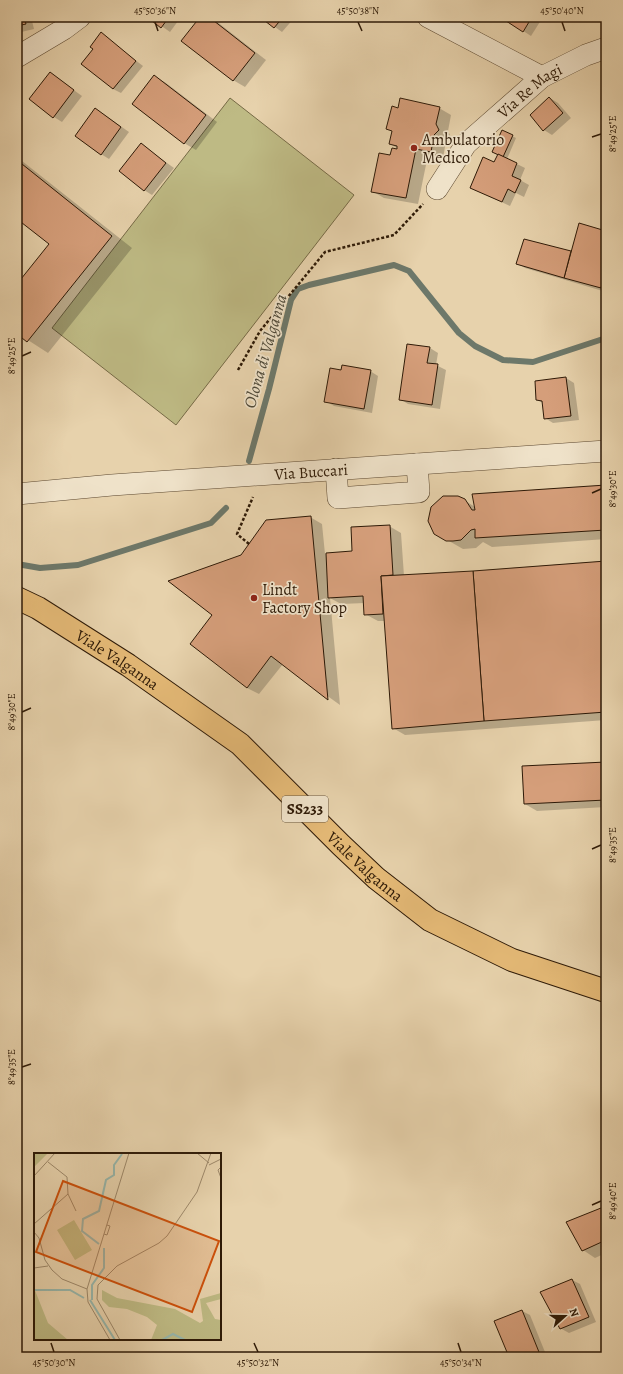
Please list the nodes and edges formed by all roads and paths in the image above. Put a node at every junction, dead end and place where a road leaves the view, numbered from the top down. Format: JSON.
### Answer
{"nodes":[{"id":1,"x":80,"y":17,"type":"edge"},
{"id":2,"x":428,"y":17,"type":"edge"},
{"id":3,"x":606,"y":48,"type":"edge"},
{"id":4,"x":17,"y":57,"type":"edge"},
{"id":5,"x":542,"y":77,"type":"junction"},
{"id":6,"x":437,"y":189,"type":"joint"},
{"id":7,"x":238,"y":370,"type":"dead end"},
{"id":8,"x":606,"y":450,"type":"edge"},
{"id":9,"x":417,"y":464,"type":"junction"},
{"id":10,"x":336,"y":470,"type":"junction"},
{"id":11,"x":17,"y":494,"type":"edge"},
{"id":12,"x":253,"y":497,"type":"dead end"},
{"id":13,"x":249,"y":544,"type":"dead end"},
{"id":14,"x":17,"y":598,"type":"edge"},
{"id":15,"x":606,"y":991,"type":"edge"}],
"edges":[{"from":1,"to":4,"type":"street"},
{"from":2,"to":5,"type":"street"},
{"from":3,"to":5,"type":"street","name":"Via Re Magi"},
{"from":5,"to":6,"type":"street","name":"Via Re Magi"},
{"from":6,"to":7,"type":"path"},
{"from":8,"to":9,"type":"street","name":"Via Buccari"},
{"from":9,"to":10,"type":"street","name":"Via Buccari"},
{"from":9,"to":10,"type":"street"},
{"from":10,"to":11,"type":"street","name":"Via Buccari"},
{"from":12,"to":13,"type":"path"},
{"from":14,"to":15,"type":"main road","name":"Viale Valganna","number":"SS233"}]}
